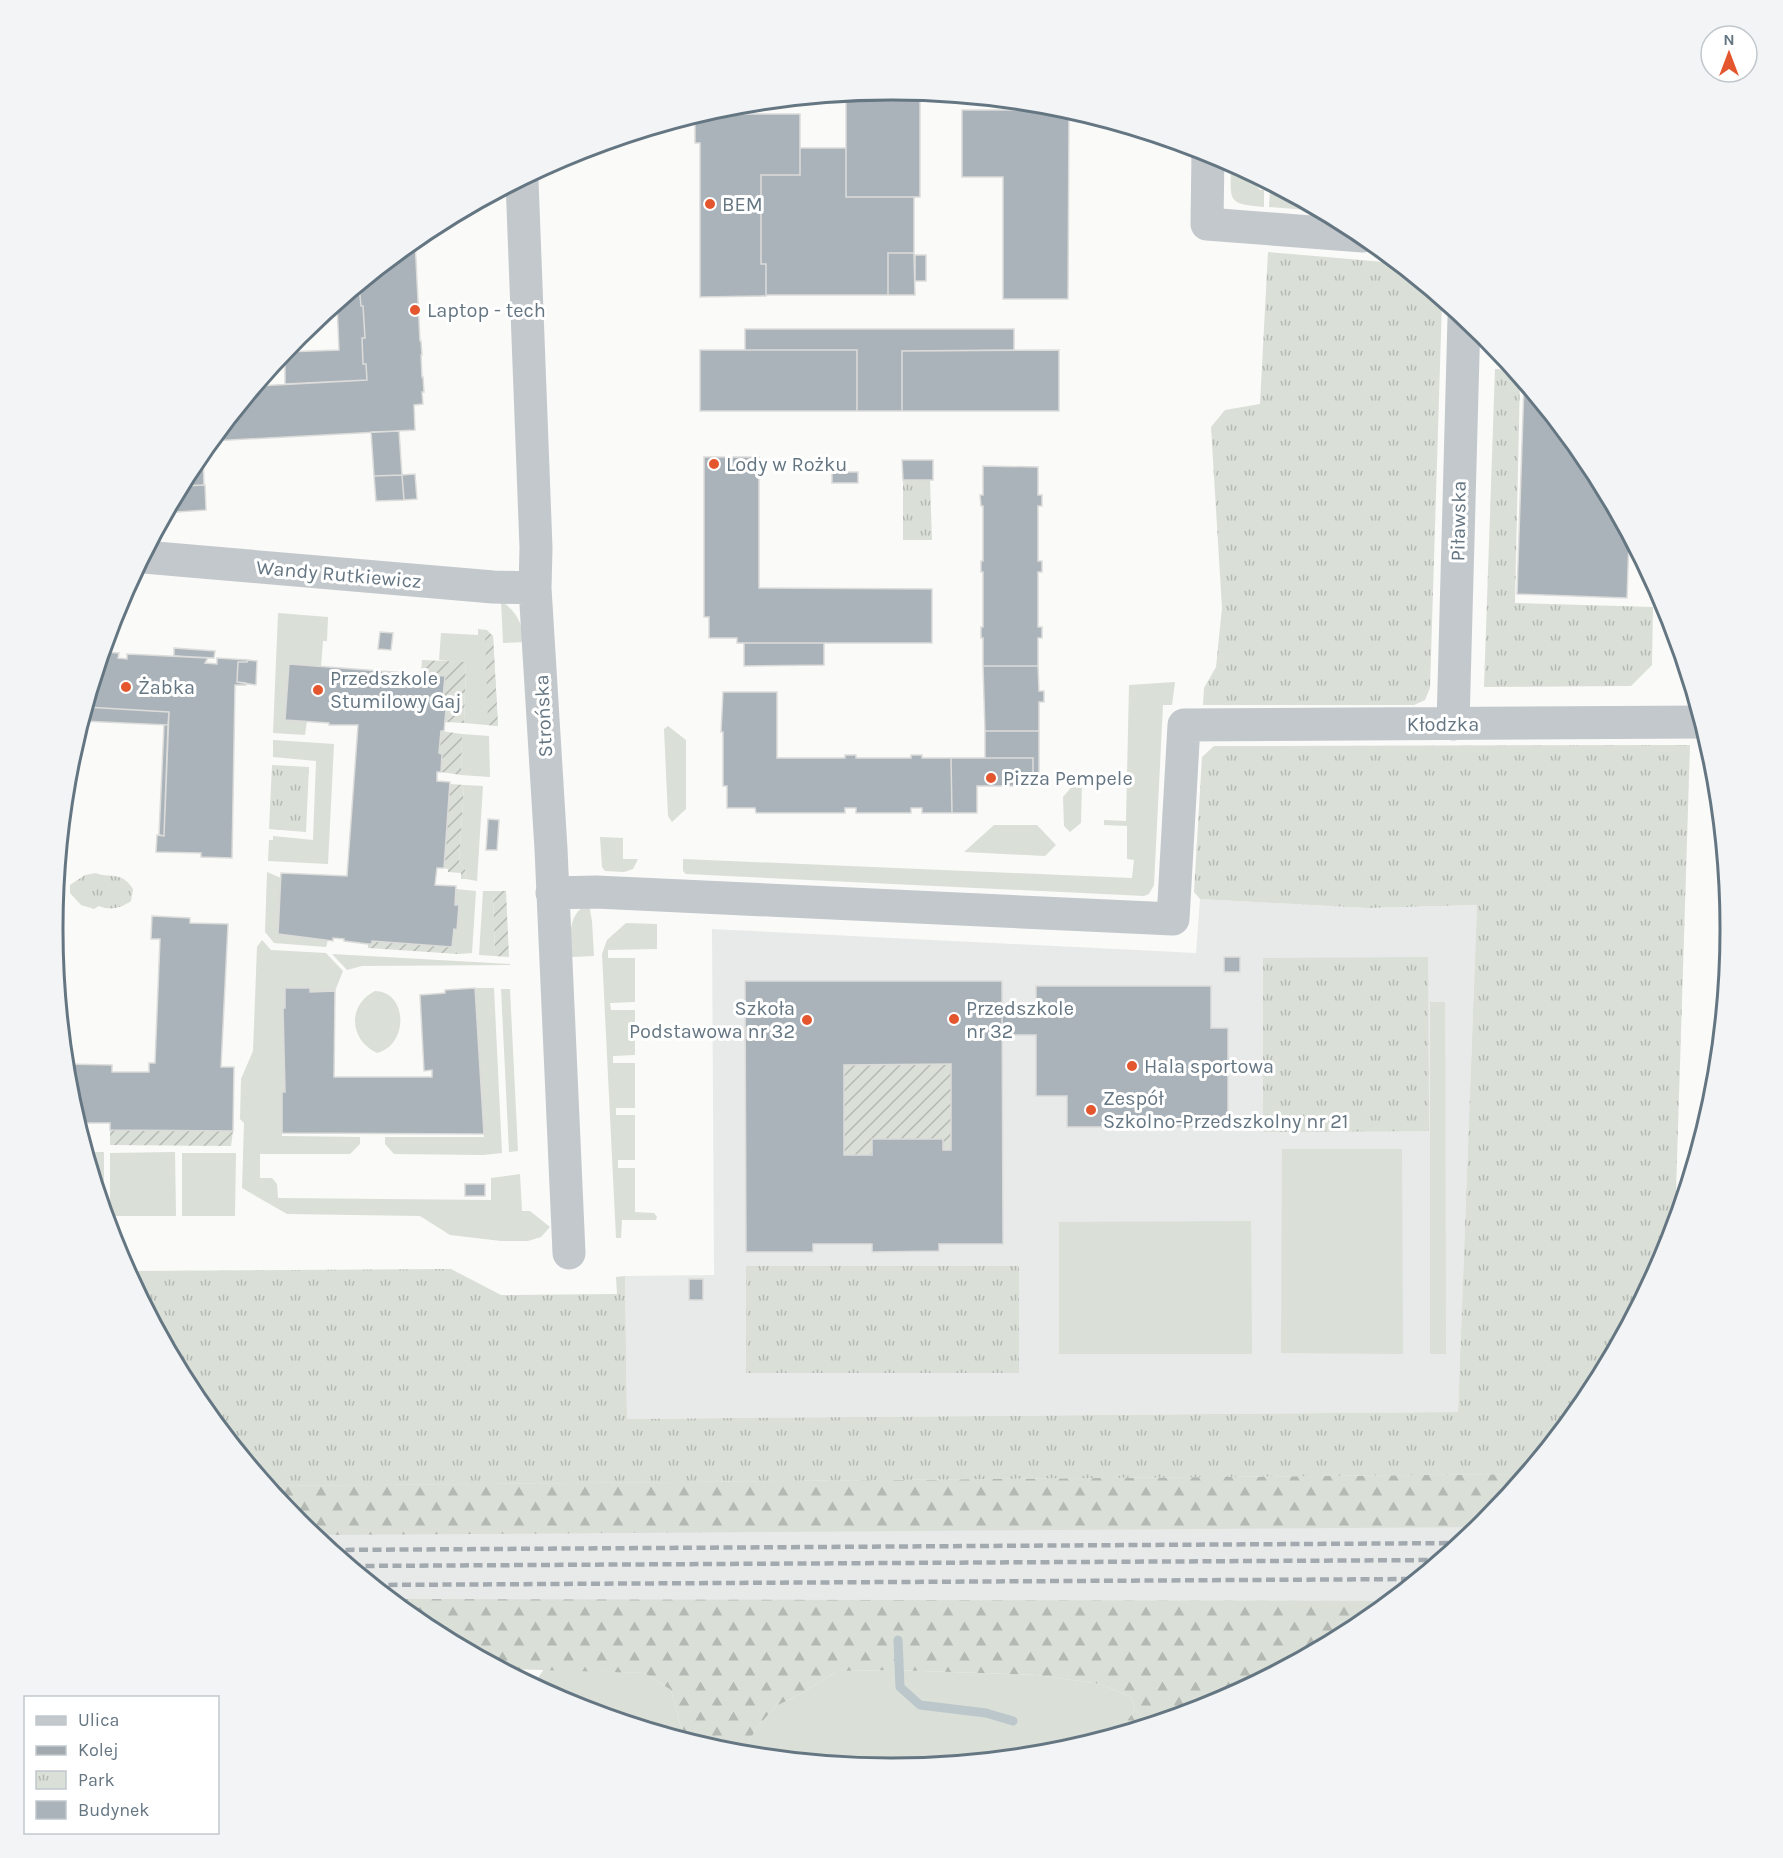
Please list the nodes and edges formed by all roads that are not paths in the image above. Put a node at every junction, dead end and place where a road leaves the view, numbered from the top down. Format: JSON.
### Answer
{"nodes":[{"id":1,"x":1208,"y":164,"type":"edge"},
{"id":2,"x":522,"y":187,"type":"edge"},
{"id":3,"x":1343,"y":234,"type":"edge"},
{"id":4,"x":1464,"y":330,"type":"edge"},
{"id":5,"x":151,"y":558,"type":"edge"},
{"id":6,"x":535,"y":588,"type":"junction"},
{"id":7,"x":1694,"y":722,"type":"edge"},
{"id":8,"x":1453,"y":724,"type":"junction"},
{"id":9,"x":552,"y":893,"type":"junction"},
{"id":10,"x":569,"y":1253,"type":"dead end"}],
"edges":[{"from":1,"to":3,"type":"street"},
{"from":2,"to":6,"type":"street","name":"Strońska"},
{"from":4,"to":8,"type":"street","name":"Piławska"},
{"from":5,"to":6,"type":"street","name":"Wandy Rutkiewicz"},
{"from":6,"to":9,"type":"street","name":"Strońska"},
{"from":7,"to":8,"type":"street","name":"Kłodzka"},
{"from":8,"to":9,"type":"street","name":"Kłodzka"},
{"from":9,"to":10,"type":"street","name":"Strońska"}]}
